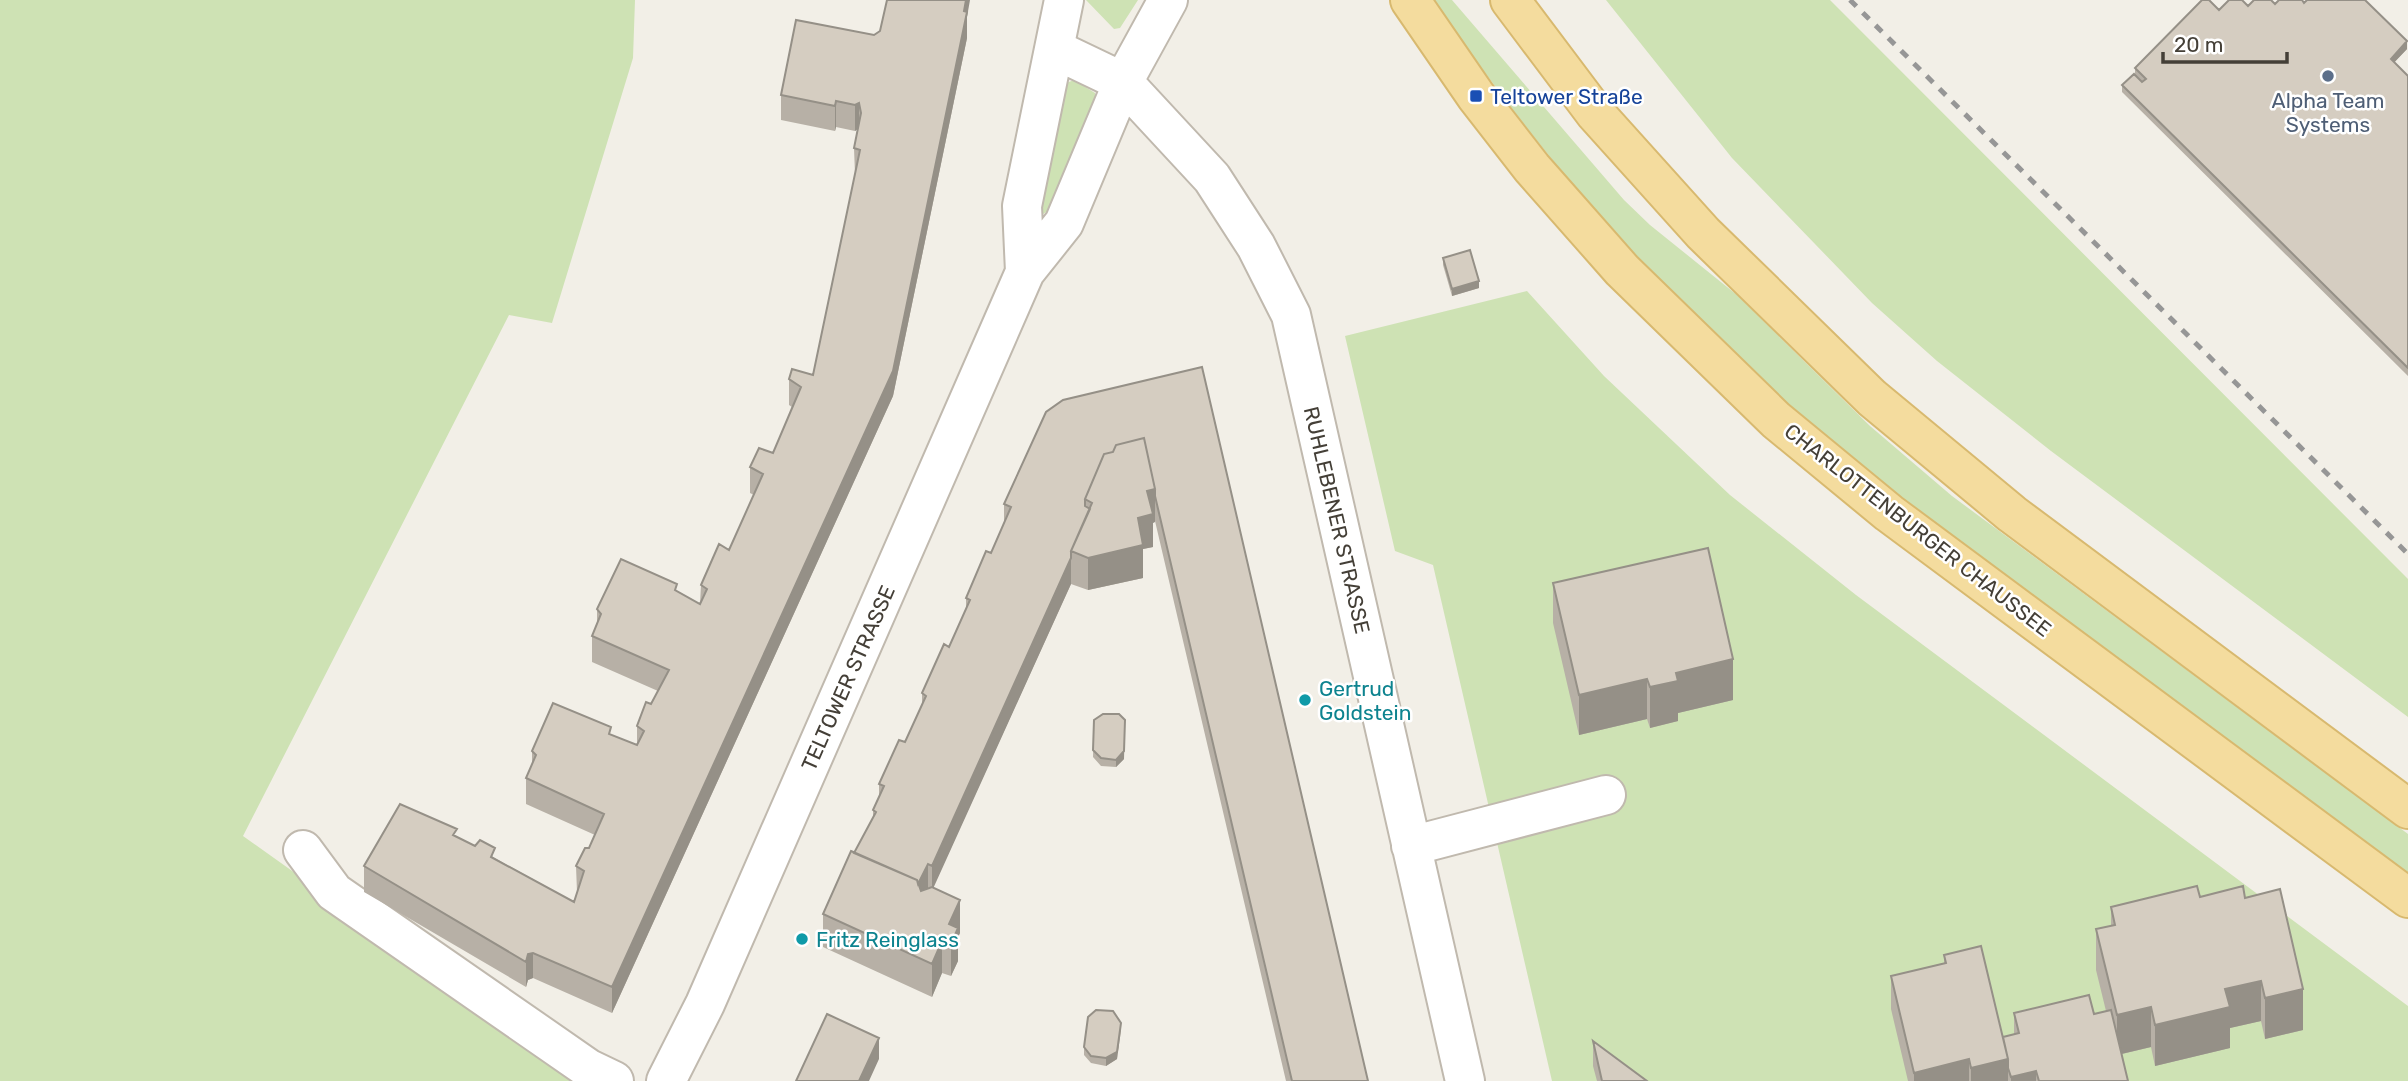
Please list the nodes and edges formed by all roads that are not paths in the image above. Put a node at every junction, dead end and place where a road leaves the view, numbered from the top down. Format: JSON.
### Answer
{"nodes":[{"id":1,"x":1064,"y":0,"type":"edge"},
{"id":2,"x":1168,"y":0,"type":"edge"},
{"id":3,"x":1409,"y":0,"type":"edge"},
{"id":4,"x":1510,"y":0,"type":"edge"},
{"id":5,"x":1054,"y":49,"type":"junction"},
{"id":6,"x":1123,"y":82,"type":"junction"},
{"id":7,"x":1025,"y":272,"type":"junction"},
{"id":8,"x":1606,"y":795,"type":"dead end"},
{"id":9,"x":2408,"y":809,"type":"edge"},
{"id":10,"x":1412,"y":846,"type":"junction"},
{"id":11,"x":303,"y":850,"type":"dead end"},
{"id":12,"x":2408,"y":898,"type":"edge"},
{"id":13,"x":614,"y":1081,"type":"edge"},
{"id":14,"x":666,"y":1081,"type":"edge"},
{"id":15,"x":1465,"y":1081,"type":"edge"}],
"edges":[{"from":1,"to":5,"type":"street","name":"TELTOWER STRASSE"},
{"from":2,"to":6,"type":"street","name":"TELTOWER STRASSE"},
{"from":3,"to":12,"type":"main road","name":"CHARLOTTENBURGER CHAUSSEE"},
{"from":4,"to":9,"type":"main road"},
{"from":5,"to":6,"type":"street","name":"RUHLEBENER STRASSE"},
{"from":5,"to":7,"type":"street","name":"TELTOWER STRASSE"},
{"from":6,"to":7,"type":"street","name":"TELTOWER STRASSE"},
{"from":6,"to":10,"type":"street","name":"RUHLEBENER STRASSE"},
{"from":7,"to":14,"type":"street","name":"TELTOWER STRASSE"},
{"from":8,"to":10,"type":"street"},
{"from":10,"to":15,"type":"street","name":"RUHLEBENER STRASSE"},
{"from":11,"to":13,"type":"street"}]}
